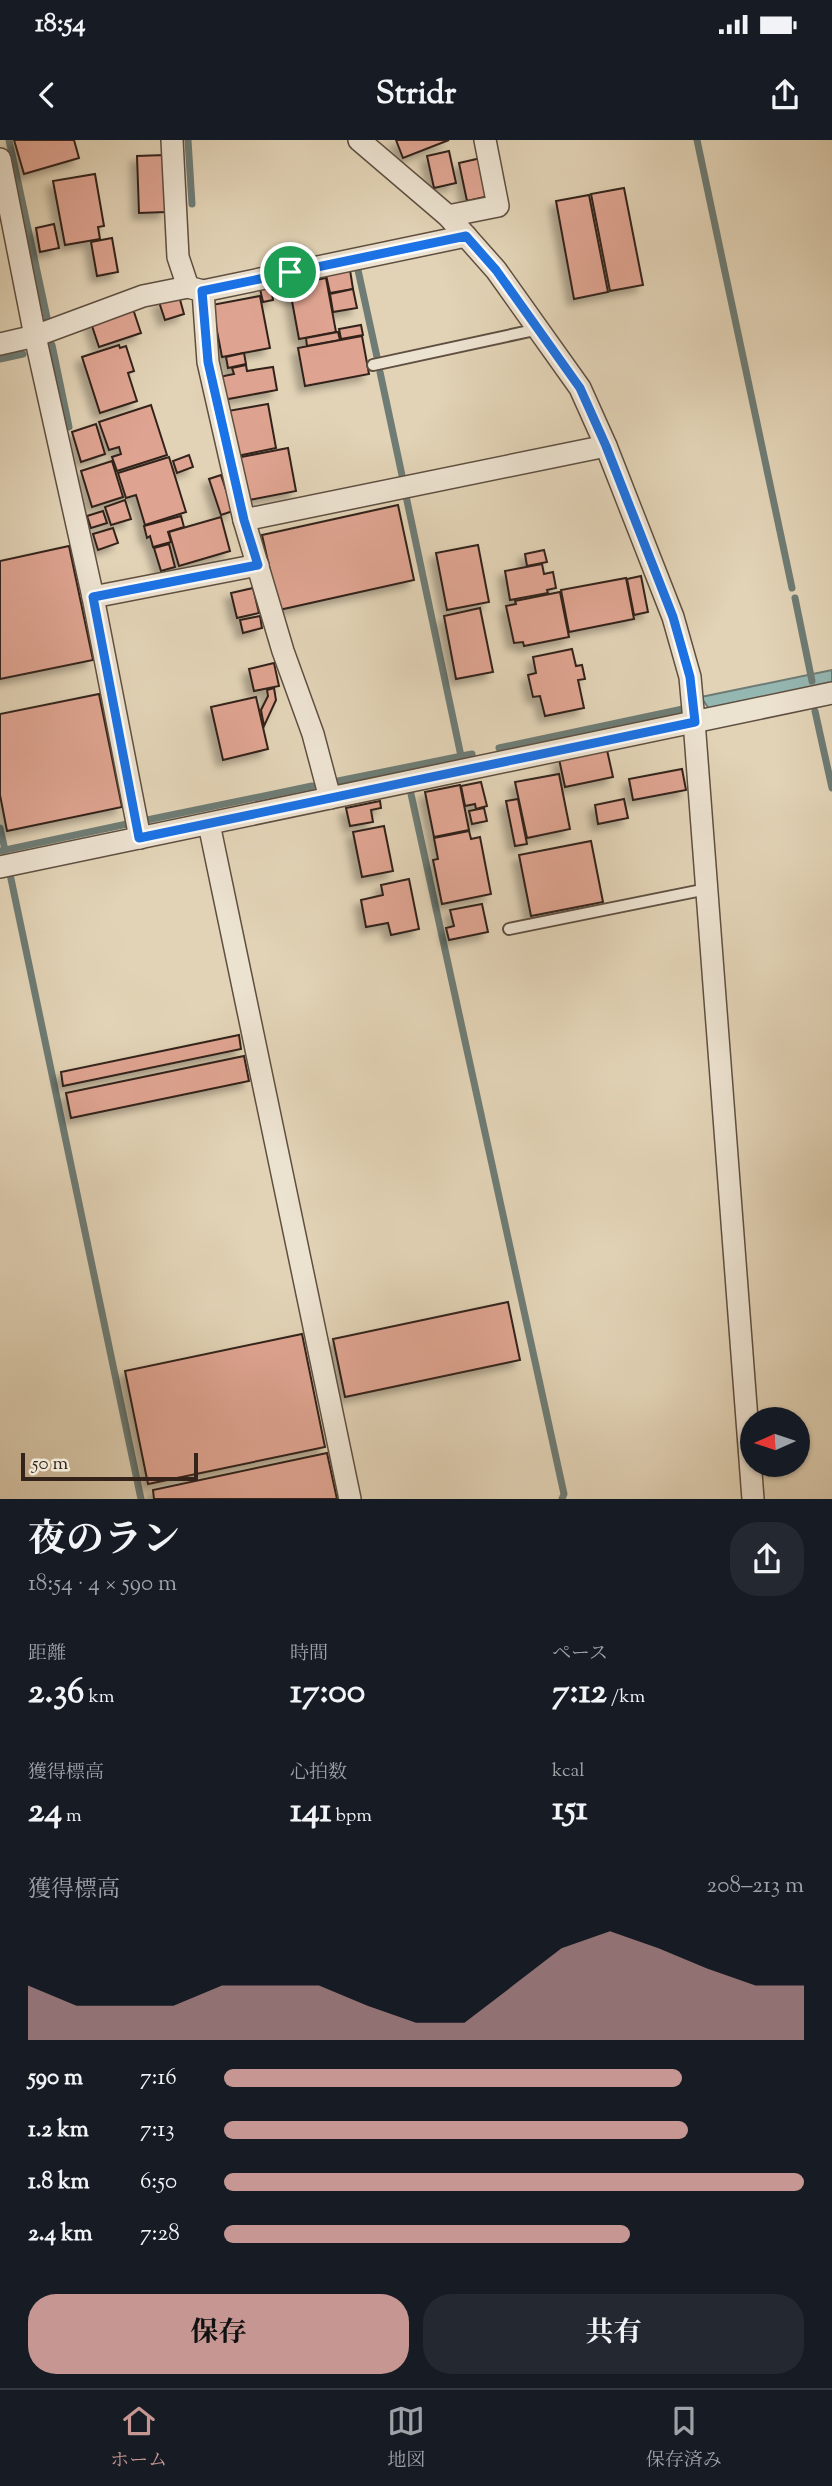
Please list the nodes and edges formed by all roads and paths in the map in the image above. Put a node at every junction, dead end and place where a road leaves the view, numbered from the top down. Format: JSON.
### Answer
{"nodes":[{"id":1,"x":172,"y":140,"type":"edge"},
{"id":2,"x":359,"y":140,"type":"edge"},
{"id":3,"x":485,"y":140,"type":"edge"},
{"id":4,"x":0,"y":159,"type":"edge"},
{"id":5,"x":448,"y":216,"type":"junction"},
{"id":6,"x":466,"y":236,"type":"junction"},
{"id":7,"x":195,"y":289,"type":"junction"},
{"id":8,"x":539,"y":329,"type":"junction"},
{"id":9,"x":35,"y":336,"type":"junction"},
{"id":10,"x":0,"y":344,"type":"edge"},
{"id":11,"x":373,"y":365,"type":"dead end"},
{"id":12,"x":606,"y":446,"type":"junction"},
{"id":13,"x":244,"y":520,"type":"junction"},
{"id":14,"x":258,"y":565,"type":"junction"},
{"id":15,"x":93,"y":597,"type":"junction"},
{"id":16,"x":832,"y":693,"type":"edge"},
{"id":17,"x":695,"y":722,"type":"junction"},
{"id":18,"x":330,"y":798,"type":"junction"},
{"id":19,"x":209,"y":824,"type":"junction"},
{"id":20,"x":139,"y":838,"type":"junction"},
{"id":21,"x":0,"y":867,"type":"edge"},
{"id":22,"x":707,"y":889,"type":"junction"},
{"id":23,"x":509,"y":929,"type":"dead end"},
{"id":24,"x":350,"y":1499,"type":"edge"},
{"id":25,"x":753,"y":1499,"type":"edge"}],
"edges":[{"from":1,"to":7,"type":"street"},
{"from":2,"to":5,"type":"street"},
{"from":3,"to":5,"type":"street"},
{"from":4,"to":9,"type":"street"},
{"from":5,"to":6,"type":"street"},
{"from":6,"to":7,"type":"street"},
{"from":6,"to":8,"type":"street"},
{"from":7,"to":9,"type":"street"},
{"from":7,"to":13,"type":"street"},
{"from":8,"to":11,"type":"lane"},
{"from":8,"to":12,"type":"street"},
{"from":9,"to":10,"type":"street"},
{"from":9,"to":15,"type":"street"},
{"from":12,"to":13,"type":"street"},
{"from":12,"to":17,"type":"street"},
{"from":13,"to":14,"type":"street"},
{"from":14,"to":15,"type":"street"},
{"from":14,"to":18,"type":"street"},
{"from":15,"to":20,"type":"street"},
{"from":16,"to":17,"type":"street"},
{"from":17,"to":18,"type":"street"},
{"from":17,"to":22,"type":"street"},
{"from":18,"to":19,"type":"street"},
{"from":19,"to":20,"type":"street"},
{"from":19,"to":24,"type":"street"},
{"from":20,"to":21,"type":"street"},
{"from":22,"to":23,"type":"lane"},
{"from":22,"to":25,"type":"street"}]}
